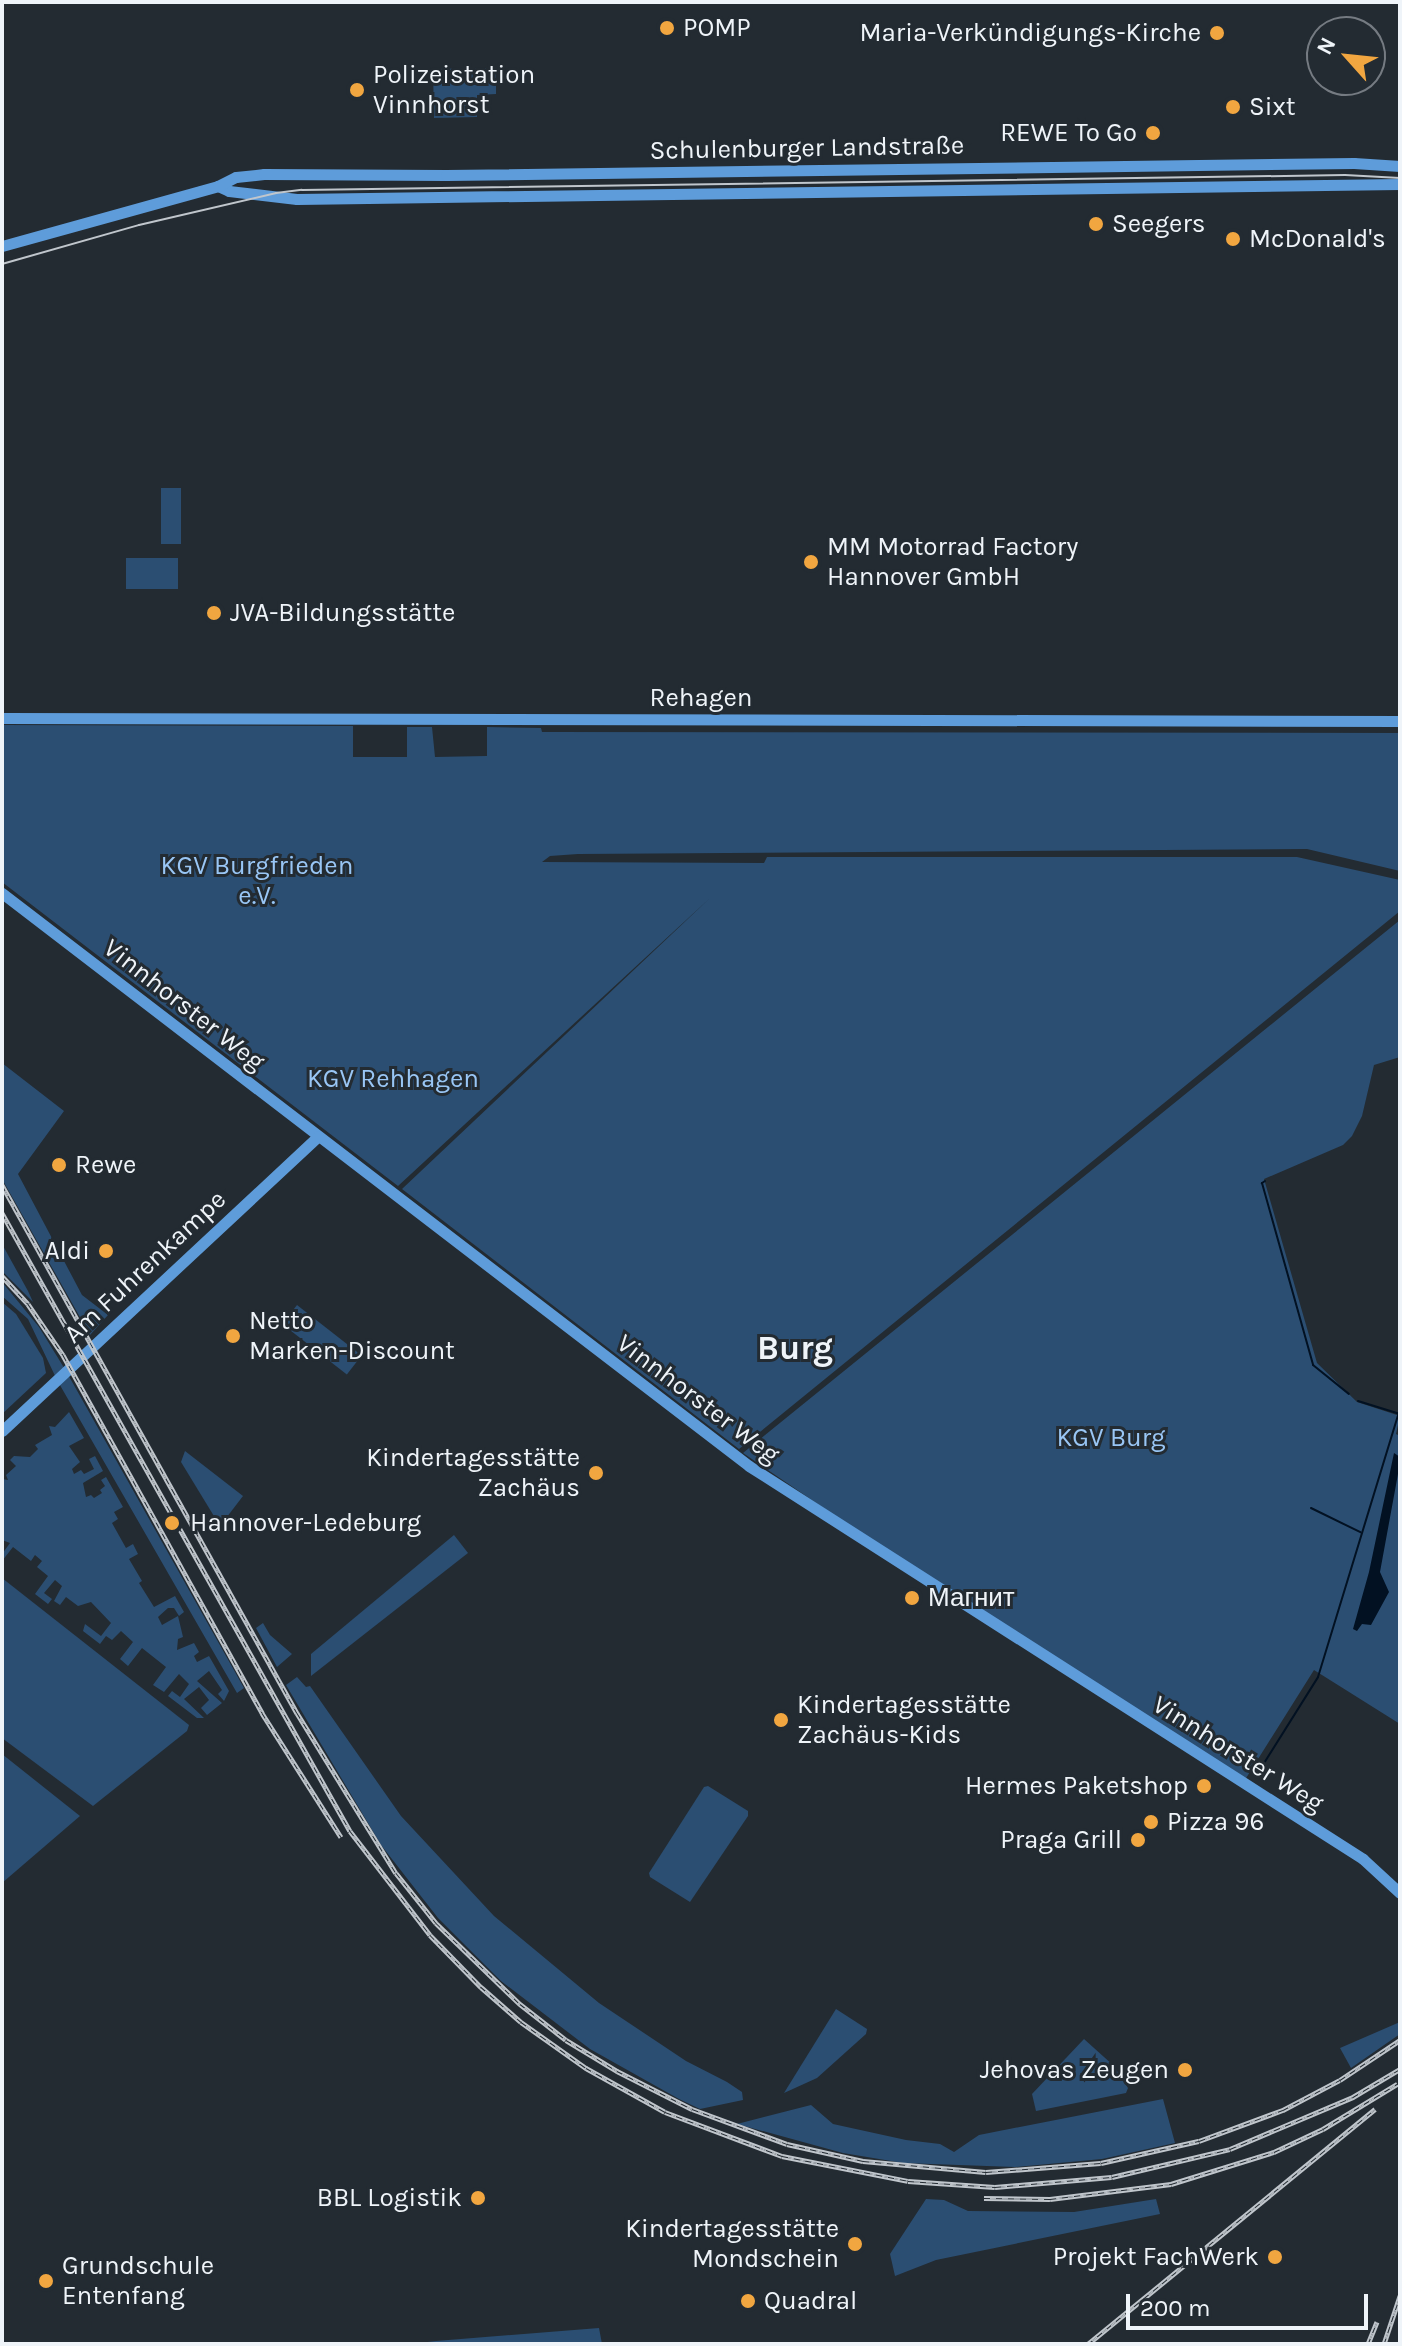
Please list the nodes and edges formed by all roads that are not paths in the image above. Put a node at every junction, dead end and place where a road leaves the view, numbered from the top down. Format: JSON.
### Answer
{"nodes":[{"id":1,"x":1400,"y":166,"type":"edge"},
{"id":2,"x":1400,"y":184,"type":"edge"},
{"id":3,"x":218,"y":186,"type":"junction"},
{"id":4,"x":2,"y":246,"type":"edge"},
{"id":5,"x":2,"y":718,"type":"edge"},
{"id":6,"x":1400,"y":721,"type":"edge"},
{"id":7,"x":2,"y":893,"type":"edge"},
{"id":8,"x":318,"y":1136,"type":"junction"},
{"id":9,"x":2,"y":1431,"type":"edge"},
{"id":10,"x":1400,"y":1893,"type":"edge"}],
"edges":[{"from":1,"to":3,"type":"street","name":"Schulenburger Landstraße"},
{"from":2,"to":3,"type":"street","name":"Schulenburger Landstraße"},
{"from":3,"to":4,"type":"street","name":"Schulenburger Landstraße"},
{"from":5,"to":6,"type":"street","name":"Rehagen"},
{"from":7,"to":8,"type":"street","name":"Vinnhorster Weg"},
{"from":8,"to":9,"type":"street","name":"Am Fuhrenkampe"},
{"from":8,"to":10,"type":"street","name":"Vinnhorster Weg"}]}
